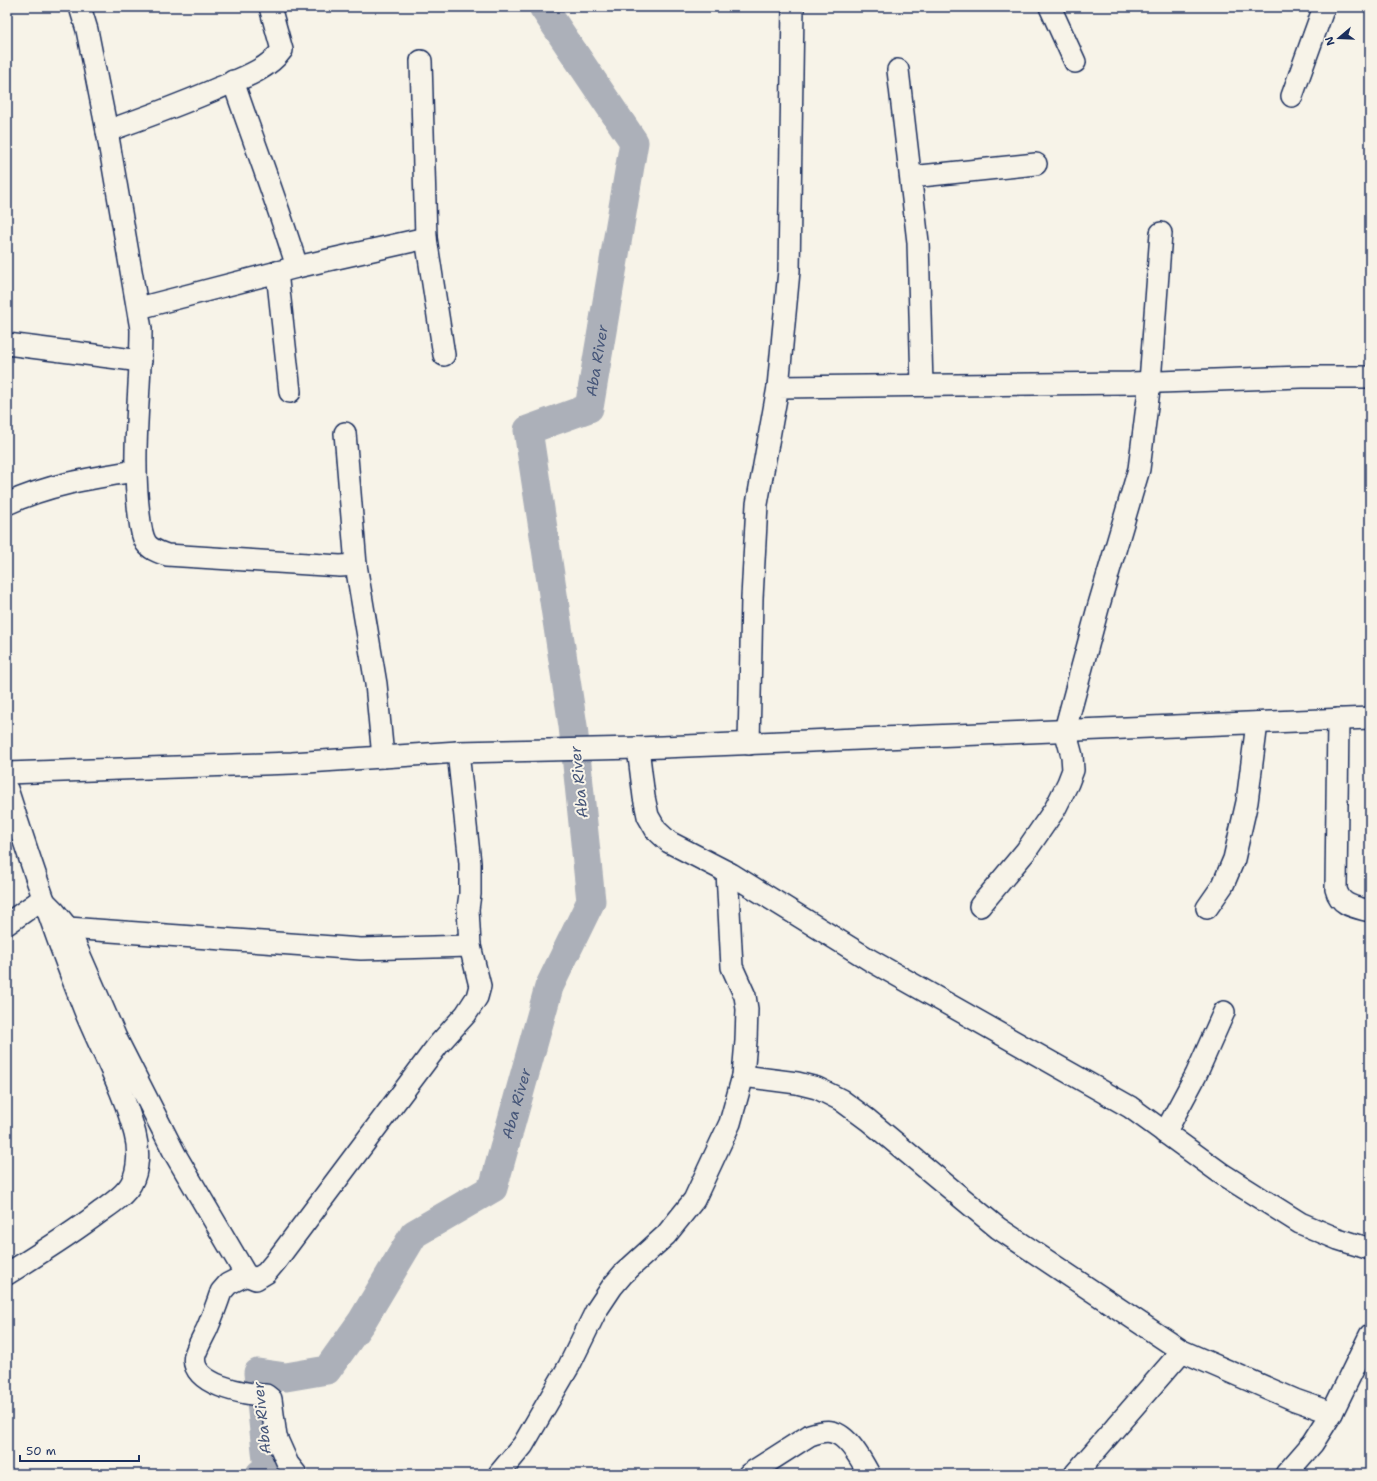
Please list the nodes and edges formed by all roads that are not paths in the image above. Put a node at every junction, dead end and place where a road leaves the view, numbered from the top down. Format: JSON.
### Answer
{"nodes":[{"id":1,"x":80,"y":7,"type":"edge"},
{"id":2,"x":270,"y":7,"type":"edge"},
{"id":3,"x":793,"y":7,"type":"edge"},
{"id":4,"x":1050,"y":7,"type":"edge"},
{"id":5,"x":1324,"y":7,"type":"edge"},
{"id":6,"x":421,"y":61,"type":"dead end"},
{"id":7,"x":1075,"y":62,"type":"dead end"},
{"id":8,"x":898,"y":70,"type":"dead end"},
{"id":9,"x":233,"y":81,"type":"junction"},
{"id":10,"x":1292,"y":96,"type":"dead end"},
{"id":11,"x":108,"y":131,"type":"junction"},
{"id":12,"x":1036,"y":164,"type":"dead end"},
{"id":13,"x":911,"y":177,"type":"junction"},
{"id":14,"x":1161,"y":233,"type":"dead end"},
{"id":15,"x":426,"y":238,"type":"junction"},
{"id":16,"x":297,"y":267,"type":"junction"},
{"id":17,"x":277,"y":272,"type":"junction"},
{"id":18,"x":139,"y":308,"type":"junction"},
{"id":19,"x":7,"y":344,"type":"edge"},
{"id":20,"x":444,"y":355,"type":"dead end"},
{"id":21,"x":142,"y":361,"type":"junction"},
{"id":22,"x":1370,"y":377,"type":"edge"},
{"id":23,"x":1150,"y":382,"type":"junction"},
{"id":24,"x":922,"y":386,"type":"junction"},
{"id":25,"x":778,"y":387,"type":"junction"},
{"id":26,"x":290,"y":392,"type":"dead end"},
{"id":27,"x":345,"y":433,"type":"dead end"},
{"id":28,"x":135,"y":472,"type":"junction"},
{"id":29,"x":7,"y":504,"type":"edge"},
{"id":30,"x":356,"y":565,"type":"junction"},
{"id":31,"x":1370,"y":718,"type":"edge"},
{"id":32,"x":1338,"y":719,"type":"junction"},
{"id":33,"x":1257,"y":722,"type":"junction"},
{"id":34,"x":1065,"y":730,"type":"junction"},
{"id":35,"x":749,"y":744,"type":"junction"},
{"id":36,"x":638,"y":748,"type":"junction"},
{"id":37,"x":458,"y":752,"type":"junction"},
{"id":38,"x":383,"y":757,"type":"junction"},
{"id":39,"x":7,"y":773,"type":"edge"},
{"id":40,"x":7,"y":789,"type":"edge"},
{"id":41,"x":727,"y":872,"type":"junction"},
{"id":42,"x":42,"y":899,"type":"junction"},
{"id":43,"x":980,"y":906,"type":"dead end"},
{"id":44,"x":1207,"y":908,"type":"dead end"},
{"id":45,"x":1370,"y":911,"type":"edge"},
{"id":46,"x":7,"y":924,"type":"edge"},
{"id":47,"x":68,"y":928,"type":"junction"},
{"id":48,"x":470,"y":946,"type":"junction"},
{"id":49,"x":1224,"y":1012,"type":"dead end"},
{"id":50,"x":743,"y":1076,"type":"junction"},
{"id":51,"x":1165,"y":1133,"type":"junction"},
{"id":52,"x":1370,"y":1249,"type":"edge"},
{"id":53,"x":7,"y":1274,"type":"edge"},
{"id":54,"x":246,"y":1275,"type":"junction"},
{"id":55,"x":1370,"y":1335,"type":"edge"},
{"id":56,"x":1182,"y":1351,"type":"junction"},
{"id":57,"x":1332,"y":1413,"type":"junction"},
{"id":58,"x":296,"y":1474,"type":"edge"},
{"id":59,"x":499,"y":1474,"type":"edge"},
{"id":60,"x":749,"y":1474,"type":"edge"},
{"id":61,"x":869,"y":1474,"type":"edge"},
{"id":62,"x":1075,"y":1474,"type":"edge"},
{"id":63,"x":1286,"y":1474,"type":"edge"}],
"edges":[{"from":1,"to":11,"type":"street"},
{"from":2,"to":9,"type":"street"},
{"from":3,"to":25,"type":"street"},
{"from":4,"to":7,"type":"street"},
{"from":5,"to":10,"type":"street"},
{"from":6,"to":15,"type":"street"},
{"from":8,"to":13,"type":"street"},
{"from":9,"to":11,"type":"street"},
{"from":9,"to":16,"type":"street"},
{"from":11,"to":18,"type":"street"},
{"from":12,"to":13,"type":"street"},
{"from":13,"to":24,"type":"street"},
{"from":14,"to":23,"type":"street"},
{"from":15,"to":16,"type":"street"},
{"from":15,"to":20,"type":"street"},
{"from":16,"to":17,"type":"street"},
{"from":17,"to":18,"type":"street"},
{"from":17,"to":26,"type":"street"},
{"from":18,"to":21,"type":"street"},
{"from":19,"to":21,"type":"street"},
{"from":21,"to":28,"type":"street"},
{"from":22,"to":23,"type":"street"},
{"from":23,"to":24,"type":"street"},
{"from":23,"to":34,"type":"street"},
{"from":24,"to":25,"type":"street"},
{"from":25,"to":35,"type":"street"},
{"from":27,"to":30,"type":"street"},
{"from":28,"to":29,"type":"street"},
{"from":28,"to":30,"type":"street"},
{"from":30,"to":38,"type":"street"},
{"from":31,"to":32,"type":"street"},
{"from":32,"to":33,"type":"street"},
{"from":32,"to":45,"type":"street"},
{"from":33,"to":34,"type":"street"},
{"from":33,"to":44,"type":"street"},
{"from":34,"to":35,"type":"street"},
{"from":34,"to":43,"type":"street"},
{"from":35,"to":36,"type":"street"},
{"from":36,"to":37,"type":"street"},
{"from":36,"to":41,"type":"street"},
{"from":37,"to":38,"type":"street"},
{"from":37,"to":48,"type":"street"},
{"from":38,"to":39,"type":"street"},
{"from":40,"to":42,"type":"street"},
{"from":41,"to":50,"type":"street"},
{"from":41,"to":51,"type":"street"},
{"from":42,"to":46,"type":"street"},
{"from":42,"to":47,"type":"street"},
{"from":42,"to":53,"type":"street"},
{"from":47,"to":48,"type":"street"},
{"from":47,"to":54,"type":"street"},
{"from":48,"to":54,"type":"street"},
{"from":49,"to":51,"type":"street"},
{"from":50,"to":56,"type":"street"},
{"from":50,"to":59,"type":"street"},
{"from":51,"to":52,"type":"street"},
{"from":54,"to":58,"type":"street"},
{"from":55,"to":57,"type":"street"},
{"from":56,"to":57,"type":"street"},
{"from":56,"to":62,"type":"street"},
{"from":57,"to":63,"type":"street"},
{"from":60,"to":61,"type":"street"}]}
